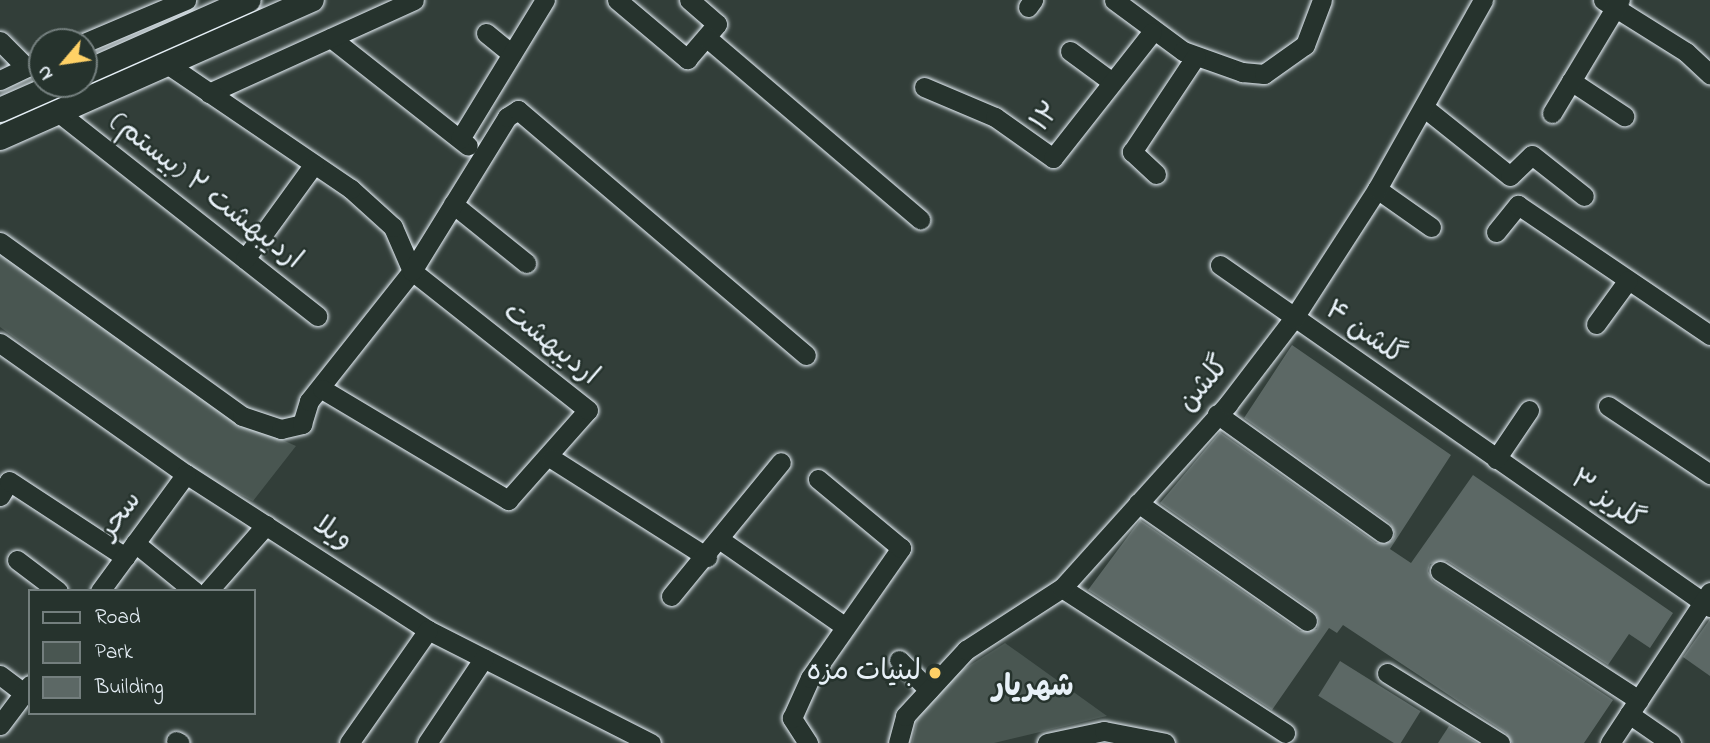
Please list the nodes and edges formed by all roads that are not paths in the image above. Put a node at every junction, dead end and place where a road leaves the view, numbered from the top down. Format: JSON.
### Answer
{"nodes":[{"id":1,"x":249,"y":0,"type":"edge"},
{"id":2,"x":312,"y":0,"type":"edge"},
{"id":3,"x":414,"y":0,"type":"edge"},
{"id":4,"x":545,"y":0,"type":"edge"},
{"id":5,"x":617,"y":0,"type":"edge"},
{"id":6,"x":689,"y":0,"type":"edge"},
{"id":7,"x":1114,"y":0,"type":"edge"},
{"id":8,"x":1322,"y":0,"type":"edge"},
{"id":9,"x":1483,"y":0,"type":"edge"},
{"id":10,"x":175,"y":2,"type":"edge"},
{"id":11,"x":1613,"y":3,"type":"edge"},
{"id":12,"x":195,"y":25,"type":"junction"},
{"id":13,"x":1152,"y":32,"type":"junction"},
{"id":14,"x":486,"y":33,"type":"dead end"},
{"id":15,"x":98,"y":37,"type":"edge"},
{"id":16,"x":331,"y":38,"type":"junction"},
{"id":17,"x":707,"y":38,"type":"junction"},
{"id":18,"x":0,"y":41,"type":"edge"},
{"id":19,"x":1070,"y":51,"type":"dead end"},
{"id":20,"x":512,"y":54,"type":"junction"},
{"id":21,"x":1196,"y":56,"type":"junction"},
{"id":22,"x":28,"y":59,"type":"edge"},
{"id":23,"x":167,"y":64,"type":"junction"},
{"id":24,"x":28,"y":66,"type":"edge"},
{"id":25,"x":98,"y":67,"type":"edge"},
{"id":26,"x":1710,"y":75,"type":"edge"},
{"id":27,"x":0,"y":80,"type":"edge"},
{"id":28,"x":1571,"y":81,"type":"junction"},
{"id":29,"x":1112,"y":82,"type":"junction"},
{"id":30,"x":924,"y":87,"type":"dead end"},
{"id":31,"x":209,"y":93,"type":"junction"},
{"id":32,"x":28,"y":98,"type":"edge"},
{"id":33,"x":1426,"y":109,"type":"junction"},
{"id":34,"x":0,"y":110,"type":"edge"},
{"id":35,"x":58,"y":112,"type":"junction"},
{"id":36,"x":1552,"y":113,"type":"dead end"},
{"id":37,"x":1624,"y":116,"type":"dead end"},
{"id":38,"x":0,"y":138,"type":"edge"},
{"id":39,"x":314,"y":164,"type":"junction"},
{"id":40,"x":1156,"y":174,"type":"dead end"},
{"id":41,"x":1377,"y":189,"type":"junction"},
{"id":42,"x":1584,"y":196,"type":"dead end"},
{"id":43,"x":453,"y":204,"type":"junction"},
{"id":44,"x":920,"y":219,"type":"dead end"},
{"id":45,"x":1431,"y":227,"type":"dead end"},
{"id":46,"x":1496,"y":232,"type":"dead end"},
{"id":47,"x":0,"y":242,"type":"edge"},
{"id":48,"x":245,"y":259,"type":"junction"},
{"id":49,"x":526,"y":263,"type":"dead end"},
{"id":50,"x":1220,"y":265,"type":"dead end"},
{"id":51,"x":412,"y":271,"type":"junction"},
{"id":52,"x":1628,"y":280,"type":"junction"},
{"id":53,"x":317,"y":316,"type":"dead end"},
{"id":54,"x":1293,"y":318,"type":"junction"},
{"id":55,"x":1596,"y":324,"type":"dead end"},
{"id":56,"x":1710,"y":335,"type":"edge"},
{"id":57,"x":0,"y":343,"type":"edge"},
{"id":58,"x":806,"y":355,"type":"dead end"},
{"id":59,"x":323,"y":389,"type":"junction"},
{"id":60,"x":1608,"y":406,"type":"dead end"},
{"id":61,"x":1529,"y":410,"type":"dead end"},
{"id":62,"x":1217,"y":414,"type":"junction"},
{"id":63,"x":1477,"y":446,"type":"joint"},
{"id":64,"x":551,"y":458,"type":"junction"},
{"id":65,"x":1496,"y":459,"type":"junction"},
{"id":66,"x":781,"y":462,"type":"dead end"},
{"id":67,"x":186,"y":474,"type":"junction"},
{"id":68,"x":1710,"y":474,"type":"edge"},
{"id":69,"x":818,"y":479,"type":"dead end"},
{"id":70,"x":5,"y":488,"type":"edge"},
{"id":71,"x":1138,"y":503,"type":"junction"},
{"id":72,"x":266,"y":525,"type":"junction"},
{"id":73,"x":1383,"y":533,"type":"dead end"},
{"id":74,"x":719,"y":539,"type":"junction"},
{"id":75,"x":130,"y":550,"type":"junction"},
{"id":76,"x":707,"y":556,"type":"junction"},
{"id":77,"x":17,"y":560,"type":"dead end"},
{"id":78,"x":1440,"y":571,"type":"dead end"},
{"id":79,"x":1062,"y":588,"type":"junction"},
{"id":80,"x":55,"y":589,"type":"edge"},
{"id":81,"x":101,"y":589,"type":"edge"},
{"id":82,"x":191,"y":589,"type":"edge"},
{"id":83,"x":210,"y":589,"type":"edge"},
{"id":84,"x":671,"y":596,"type":"dead end"},
{"id":85,"x":1708,"y":600,"type":"edge"},
{"id":86,"x":1307,"y":621,"type":"dead end"},
{"id":87,"x":844,"y":626,"type":"junction"},
{"id":88,"x":428,"y":630,"type":"junction"},
{"id":89,"x":484,"y":658,"type":"junction"},
{"id":90,"x":899,"y":660,"type":"dead end"},
{"id":91,"x":1387,"y":673,"type":"dead end"},
{"id":92,"x":0,"y":676,"type":"edge"},
{"id":93,"x":27,"y":689,"type":"edge"},
{"id":94,"x":929,"y":690,"type":"junction"},
{"id":95,"x":1634,"y":707,"type":"junction"},
{"id":96,"x":0,"y":725,"type":"edge"},
{"id":97,"x":1285,"y":733,"type":"dead end"},
{"id":98,"x":349,"y":743,"type":"edge"},
{"id":99,"x":427,"y":743,"type":"edge"},
{"id":100,"x":651,"y":743,"type":"edge"},
{"id":101,"x":808,"y":743,"type":"edge"},
{"id":102,"x":898,"y":743,"type":"edge"},
{"id":103,"x":1047,"y":743,"type":"edge"},
{"id":104,"x":1165,"y":743,"type":"edge"},
{"id":105,"x":1500,"y":743,"type":"edge"},
{"id":106,"x":1610,"y":743,"type":"edge"},
{"id":107,"x":1671,"y":743,"type":"edge"}],
"edges":[{"from":1,"to":12,"type":"main road"},
{"from":2,"to":23,"type":"main road"},
{"from":3,"to":16,"type":"street"},
{"from":4,"to":20,"type":"street"},
{"from":5,"to":17,"type":"street"},
{"from":6,"to":17,"type":"street"},
{"from":7,"to":13,"type":"street"},
{"from":8,"to":21,"type":"street"},
{"from":9,"to":33,"type":"street","name":"گلشن"},
{"from":10,"to":12,"type":"street"},
{"from":10,"to":15,"type":"street"},
{"from":11,"to":26,"type":"street"},
{"from":11,"to":28,"type":"street"},
{"from":12,"to":25,"type":"main road"},
{"from":13,"to":21,"type":"street"},
{"from":13,"to":29,"type":"street","name":"۱۲"},
{"from":14,"to":20,"type":"street"},
{"from":16,"to":20,"type":"street"},
{"from":16,"to":31,"type":"street"},
{"from":17,"to":44,"type":"street"},
{"from":18,"to":22,"type":"street"},
{"from":19,"to":29,"type":"street"},
{"from":21,"to":40,"type":"street"},
{"from":23,"to":31,"type":"street","name":"اردیبهشت"},
{"from":23,"to":35,"type":"main road"},
{"from":24,"to":27,"type":"street"},
{"from":28,"to":36,"type":"street"},
{"from":28,"to":37,"type":"street"},
{"from":29,"to":30,"type":"street","name":"۱۲"},
{"from":31,"to":39,"type":"street","name":"اردیبهشت"},
{"from":32,"to":34,"type":"main road"},
{"from":33,"to":41,"type":"street","name":"گلشن"},
{"from":33,"to":42,"type":"street"},
{"from":35,"to":38,"type":"main road"},
{"from":35,"to":48,"type":"street","name":"اردیبهشت ۲ (بیستم)"},
{"from":39,"to":48,"type":"street"},
{"from":39,"to":51,"type":"street","name":"اردیبهشت"},
{"from":41,"to":45,"type":"street"},
{"from":41,"to":54,"type":"street","name":"گلشن"},
{"from":43,"to":49,"type":"street"},
{"from":43,"to":51,"type":"street"},
{"from":43,"to":58,"type":"street"},
{"from":46,"to":52,"type":"street"},
{"from":47,"to":59,"type":"street"},
{"from":48,"to":53,"type":"street","name":"اردیبهشت ۲ (بیستم)"},
{"from":50,"to":54,"type":"street","name":"گلشن ۴"},
{"from":51,"to":59,"type":"street"},
{"from":51,"to":64,"type":"street","name":"اردیبهشت"},
{"from":52,"to":55,"type":"street"},
{"from":52,"to":56,"type":"street"},
{"from":54,"to":62,"type":"street","name":"گلشن"},
{"from":54,"to":63,"type":"street","name":"گلشن ۴"},
{"from":57,"to":67,"type":"street","name":"ویلا"},
{"from":59,"to":64,"type":"street","name":"اردیبهشت"},
{"from":60,"to":68,"type":"street"},
{"from":61,"to":65,"type":"street"},
{"from":62,"to":71,"type":"street","name":"گلشن"},
{"from":62,"to":73,"type":"street"},
{"from":63,"to":65,"type":"street","name":"گلریز ۳"},
{"from":64,"to":76,"type":"street"},
{"from":65,"to":85,"type":"street","name":"گلریز ۳"},
{"from":66,"to":74,"type":"street"},
{"from":67,"to":72,"type":"street","name":"ویلا"},
{"from":67,"to":75,"type":"street","name":"سحر"},
{"from":69,"to":87,"type":"street"},
{"from":70,"to":75,"type":"street"},
{"from":71,"to":79,"type":"street","name":"گلشن"},
{"from":71,"to":86,"type":"street"},
{"from":72,"to":83,"type":"street"},
{"from":72,"to":88,"type":"street","name":"ویلا"},
{"from":74,"to":76,"type":"street"},
{"from":74,"to":87,"type":"street"},
{"from":75,"to":81,"type":"street","name":"سحر"},
{"from":75,"to":82,"type":"street"},
{"from":76,"to":84,"type":"street"},
{"from":77,"to":80,"type":"street"},
{"from":78,"to":95,"type":"street"},
{"from":79,"to":94,"type":"street","name":"گلشن"},
{"from":79,"to":97,"type":"street"},
{"from":85,"to":95,"type":"street"},
{"from":87,"to":101,"type":"street"},
{"from":88,"to":89,"type":"street","name":"ویلا"},
{"from":88,"to":98,"type":"street"},
{"from":89,"to":99,"type":"street"},
{"from":89,"to":100,"type":"street","name":"ویلا"},
{"from":90,"to":94,"type":"street"},
{"from":91,"to":105,"type":"street"},
{"from":92,"to":93,"type":"street"},
{"from":93,"to":96,"type":"street"},
{"from":94,"to":102,"type":"street","name":"گلشن"},
{"from":95,"to":106,"type":"street"},
{"from":95,"to":107,"type":"street"},
{"from":103,"to":104,"type":"street"}]}
